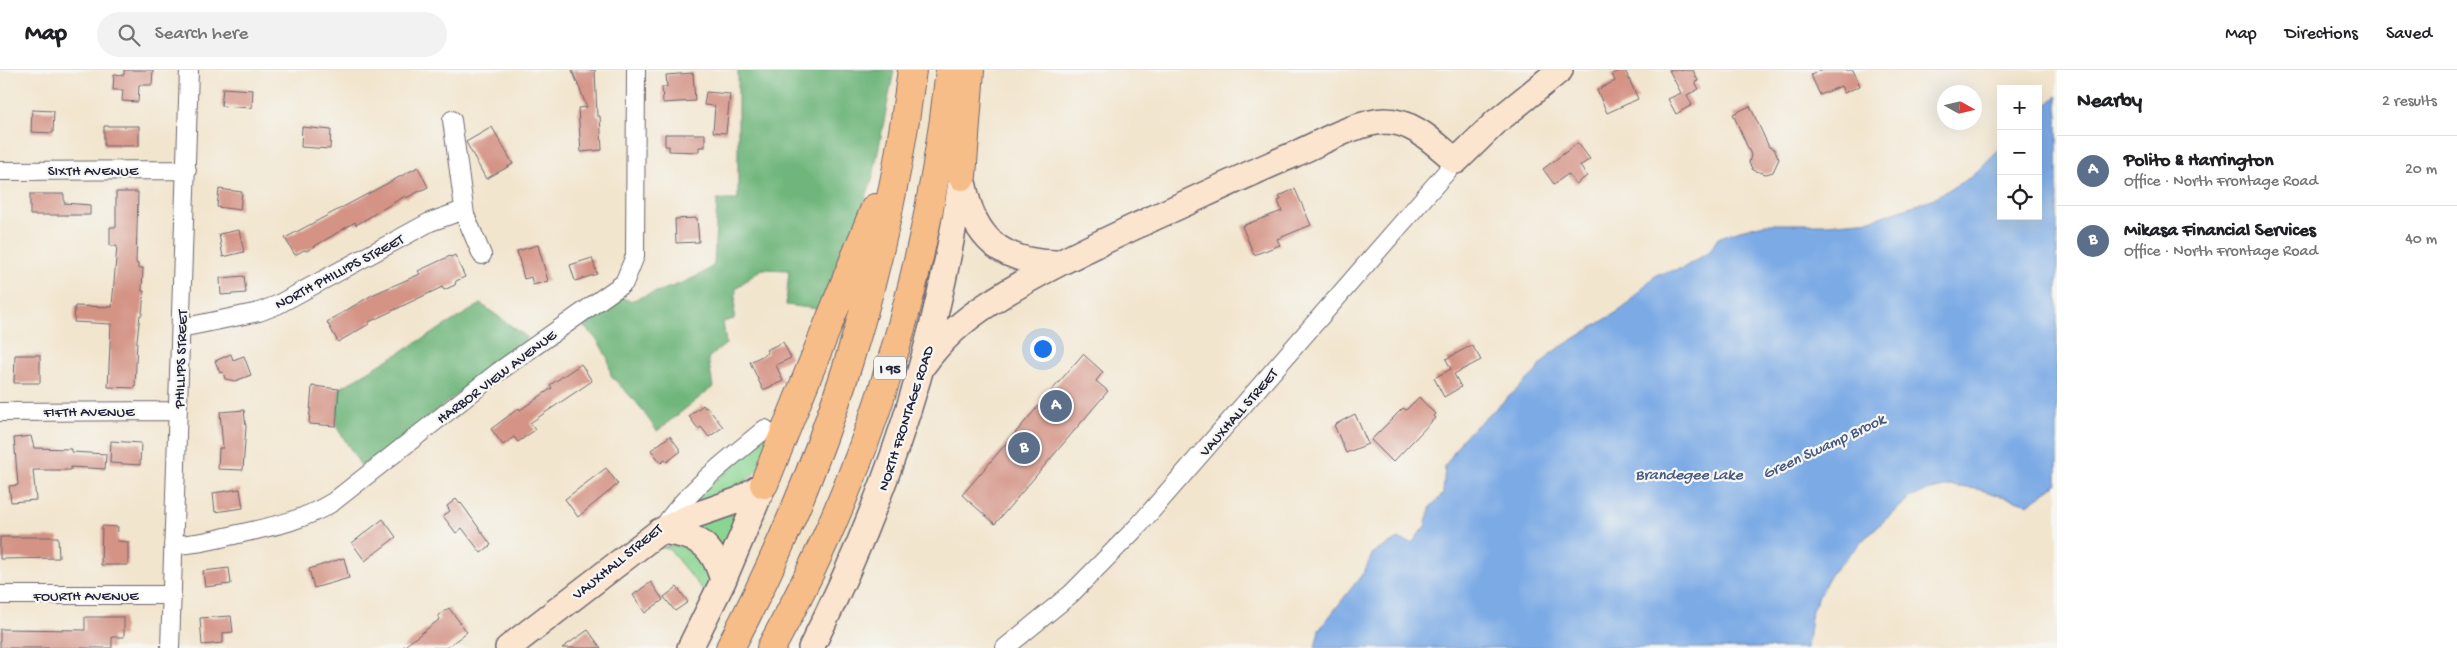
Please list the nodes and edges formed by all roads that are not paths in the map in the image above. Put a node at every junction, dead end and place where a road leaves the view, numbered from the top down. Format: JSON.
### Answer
{"nodes":[{"id":1,"x":189,"y":70,"type":"edge"},
{"id":2,"x":636,"y":70,"type":"edge"},
{"id":3,"x":912,"y":70,"type":"edge"},
{"id":4,"x":950,"y":70,"type":"edge"},
{"id":5,"x":970,"y":70,"type":"edge"},
{"id":6,"x":1560,"y":70,"type":"edge"},
{"id":7,"x":452,"y":120,"type":"dead end"},
{"id":8,"x":900,"y":146,"type":"junction"},
{"id":9,"x":1456,"y":161,"type":"junction"},
{"id":10,"x":186,"y":170,"type":"junction"},
{"id":11,"x":0,"y":171,"type":"edge"},
{"id":12,"x":962,"y":176,"type":"junction"},
{"id":13,"x":464,"y":210,"type":"junction"},
{"id":14,"x":482,"y":256,"type":"dead end"},
{"id":15,"x":1056,"y":264,"type":"junction"},
{"id":16,"x":181,"y":328,"type":"junction"},
{"id":17,"x":924,"y":364,"type":"junction"},
{"id":18,"x":178,"y":410,"type":"junction"},
{"id":19,"x":0,"y":412,"type":"edge"},
{"id":20,"x":765,"y":429,"type":"dead end"},
{"id":21,"x":764,"y":484,"type":"junction"},
{"id":22,"x":660,"y":531,"type":"junction"},
{"id":23,"x":173,"y":545,"type":"junction"},
{"id":24,"x":723,"y":581,"type":"junction"},
{"id":25,"x":172,"y":594,"type":"junction"},
{"id":26,"x":0,"y":595,"type":"edge"},
{"id":27,"x":170,"y":648,"type":"edge"},
{"id":28,"x":508,"y":648,"type":"edge"},
{"id":29,"x":690,"y":648,"type":"edge"},
{"id":30,"x":730,"y":648,"type":"edge"},
{"id":31,"x":771,"y":648,"type":"edge"},
{"id":32,"x":811,"y":648,"type":"edge"},
{"id":33,"x":1005,"y":648,"type":"edge"}],
"edges":[{"from":1,"to":10,"type":"street","name":"PHILLIPS STREET"},
{"from":2,"to":23,"type":"street","name":"HARBOR VIEW AVENUE"},
{"from":3,"to":8,"type":"highway"},
{"from":4,"to":31,"type":"highway","number":"I 95"},
{"from":5,"to":12,"type":"highway"},
{"from":6,"to":9,"type":"main road","name":"VAUXHALL STREET"},
{"from":7,"to":13,"type":"street"},
{"from":8,"to":21,"type":"highway"},
{"from":8,"to":30,"type":"highway"},
{"from":9,"to":15,"type":"main road"},
{"from":9,"to":33,"type":"street","name":"VAUXHALL STREET"},
{"from":10,"to":11,"type":"street","name":"SIXTH AVENUE"},
{"from":10,"to":16,"type":"street","name":"PHILLIPS STREET"},
{"from":12,"to":15,"type":"main road"},
{"from":12,"to":17,"type":"main road","name":"NORTH FRONTAGE ROAD"},
{"from":13,"to":14,"type":"street"},
{"from":13,"to":16,"type":"street","name":"NORTH PHILLIPS STREET"},
{"from":15,"to":17,"type":"main road"},
{"from":16,"to":18,"type":"street","name":"PHILLIPS STREET"},
{"from":17,"to":32,"type":"main road","name":"NORTH FRONTAGE ROAD"},
{"from":18,"to":19,"type":"street","name":"FIFTH AVENUE"},
{"from":18,"to":23,"type":"street","name":"PHILLIPS STREET"},
{"from":20,"to":22,"type":"street","name":"VAUXHALL STREET"},
{"from":21,"to":22,"type":"main road"},
{"from":21,"to":24,"type":"main road"},
{"from":22,"to":24,"type":"main road"},
{"from":22,"to":28,"type":"main road","name":"VAUXHALL STREET"},
{"from":23,"to":25,"type":"street","name":"PHILLIPS STREET"},
{"from":24,"to":29,"type":"main road"},
{"from":25,"to":26,"type":"street","name":"FOURTH AVENUE"},
{"from":25,"to":27,"type":"street","name":"PHILLIPS STREET"}]}
